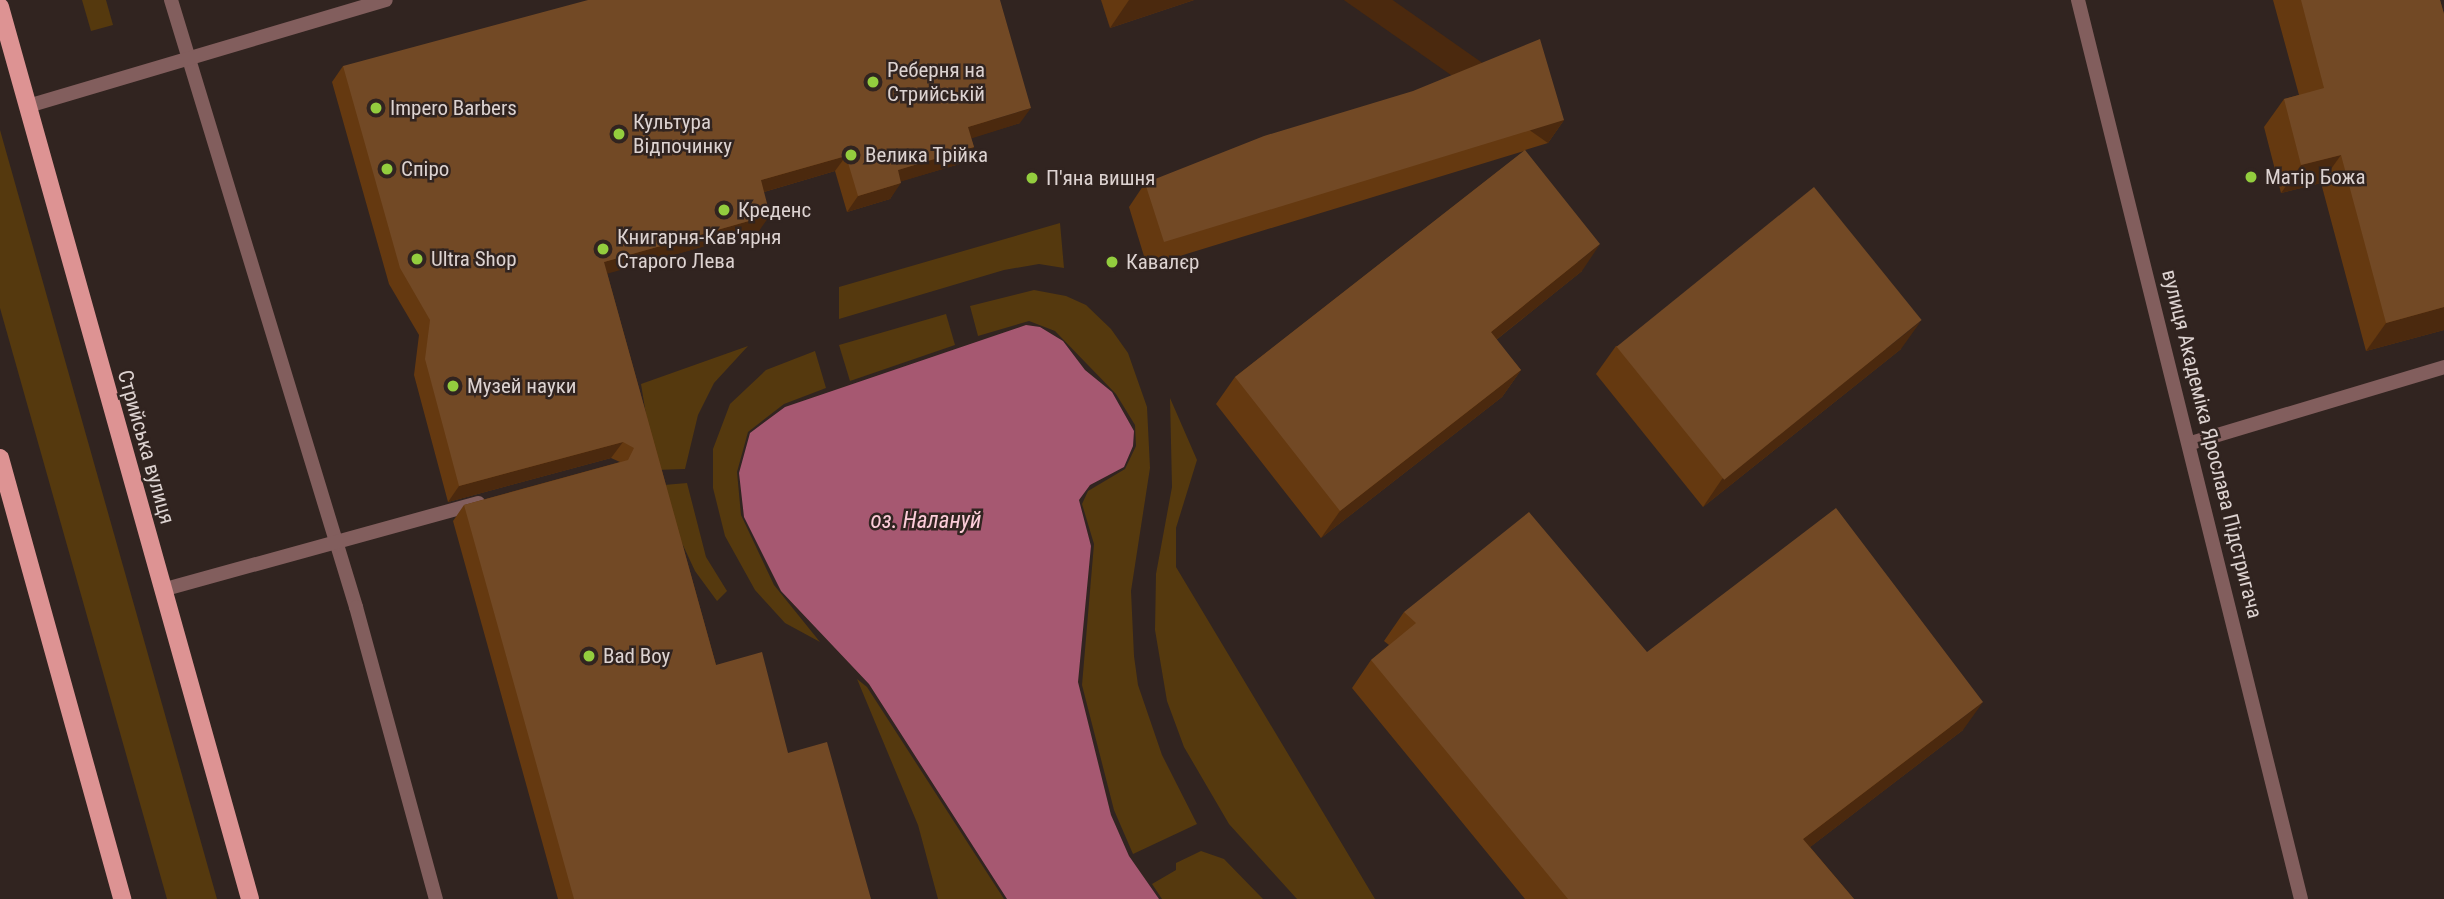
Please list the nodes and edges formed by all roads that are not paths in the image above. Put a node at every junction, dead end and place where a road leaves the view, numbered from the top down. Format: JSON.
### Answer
{"nodes":[{"id":1,"x":170,"y":0,"type":"edge"},
{"id":2,"x":386,"y":0,"type":"edge"},
{"id":3,"x":2078,"y":0,"type":"edge"},
{"id":4,"x":0,"y":7,"type":"edge"},
{"id":5,"x":188,"y":59,"type":"junction"},
{"id":6,"x":28,"y":106,"type":"junction"},
{"id":7,"x":2444,"y":367,"type":"edge"},
{"id":8,"x":2191,"y":443,"type":"junction"},
{"id":9,"x":0,"y":458,"type":"edge"},
{"id":10,"x":495,"y":499,"type":"edge"},
{"id":11,"x":336,"y":542,"type":"junction"},
{"id":12,"x":162,"y":590,"type":"junction"},
{"id":13,"x":122,"y":899,"type":"edge"},
{"id":14,"x":250,"y":899,"type":"edge"},
{"id":15,"x":436,"y":899,"type":"edge"},
{"id":16,"x":2301,"y":899,"type":"edge"}],
"edges":[{"from":1,"to":5,"type":"street"},
{"from":2,"to":5,"type":"street"},
{"from":3,"to":8,"type":"street","name":"вулиця Академіка Ярослава Підстригача"},
{"from":4,"to":6,"type":"main road","name":"Стрийська вулиця"},
{"from":5,"to":6,"type":"street"},
{"from":5,"to":11,"type":"street"},
{"from":6,"to":12,"type":"main road","name":"Стрийська вулиця"},
{"from":7,"to":8,"type":"street"},
{"from":8,"to":16,"type":"street","name":"вулиця Академіка Ярослава Підстригача"},
{"from":9,"to":13,"type":"main road"},
{"from":10,"to":11,"type":"street"},
{"from":11,"to":12,"type":"street"},
{"from":11,"to":15,"type":"street"},
{"from":12,"to":14,"type":"main road","name":"Стрийська вулиця"}]}
